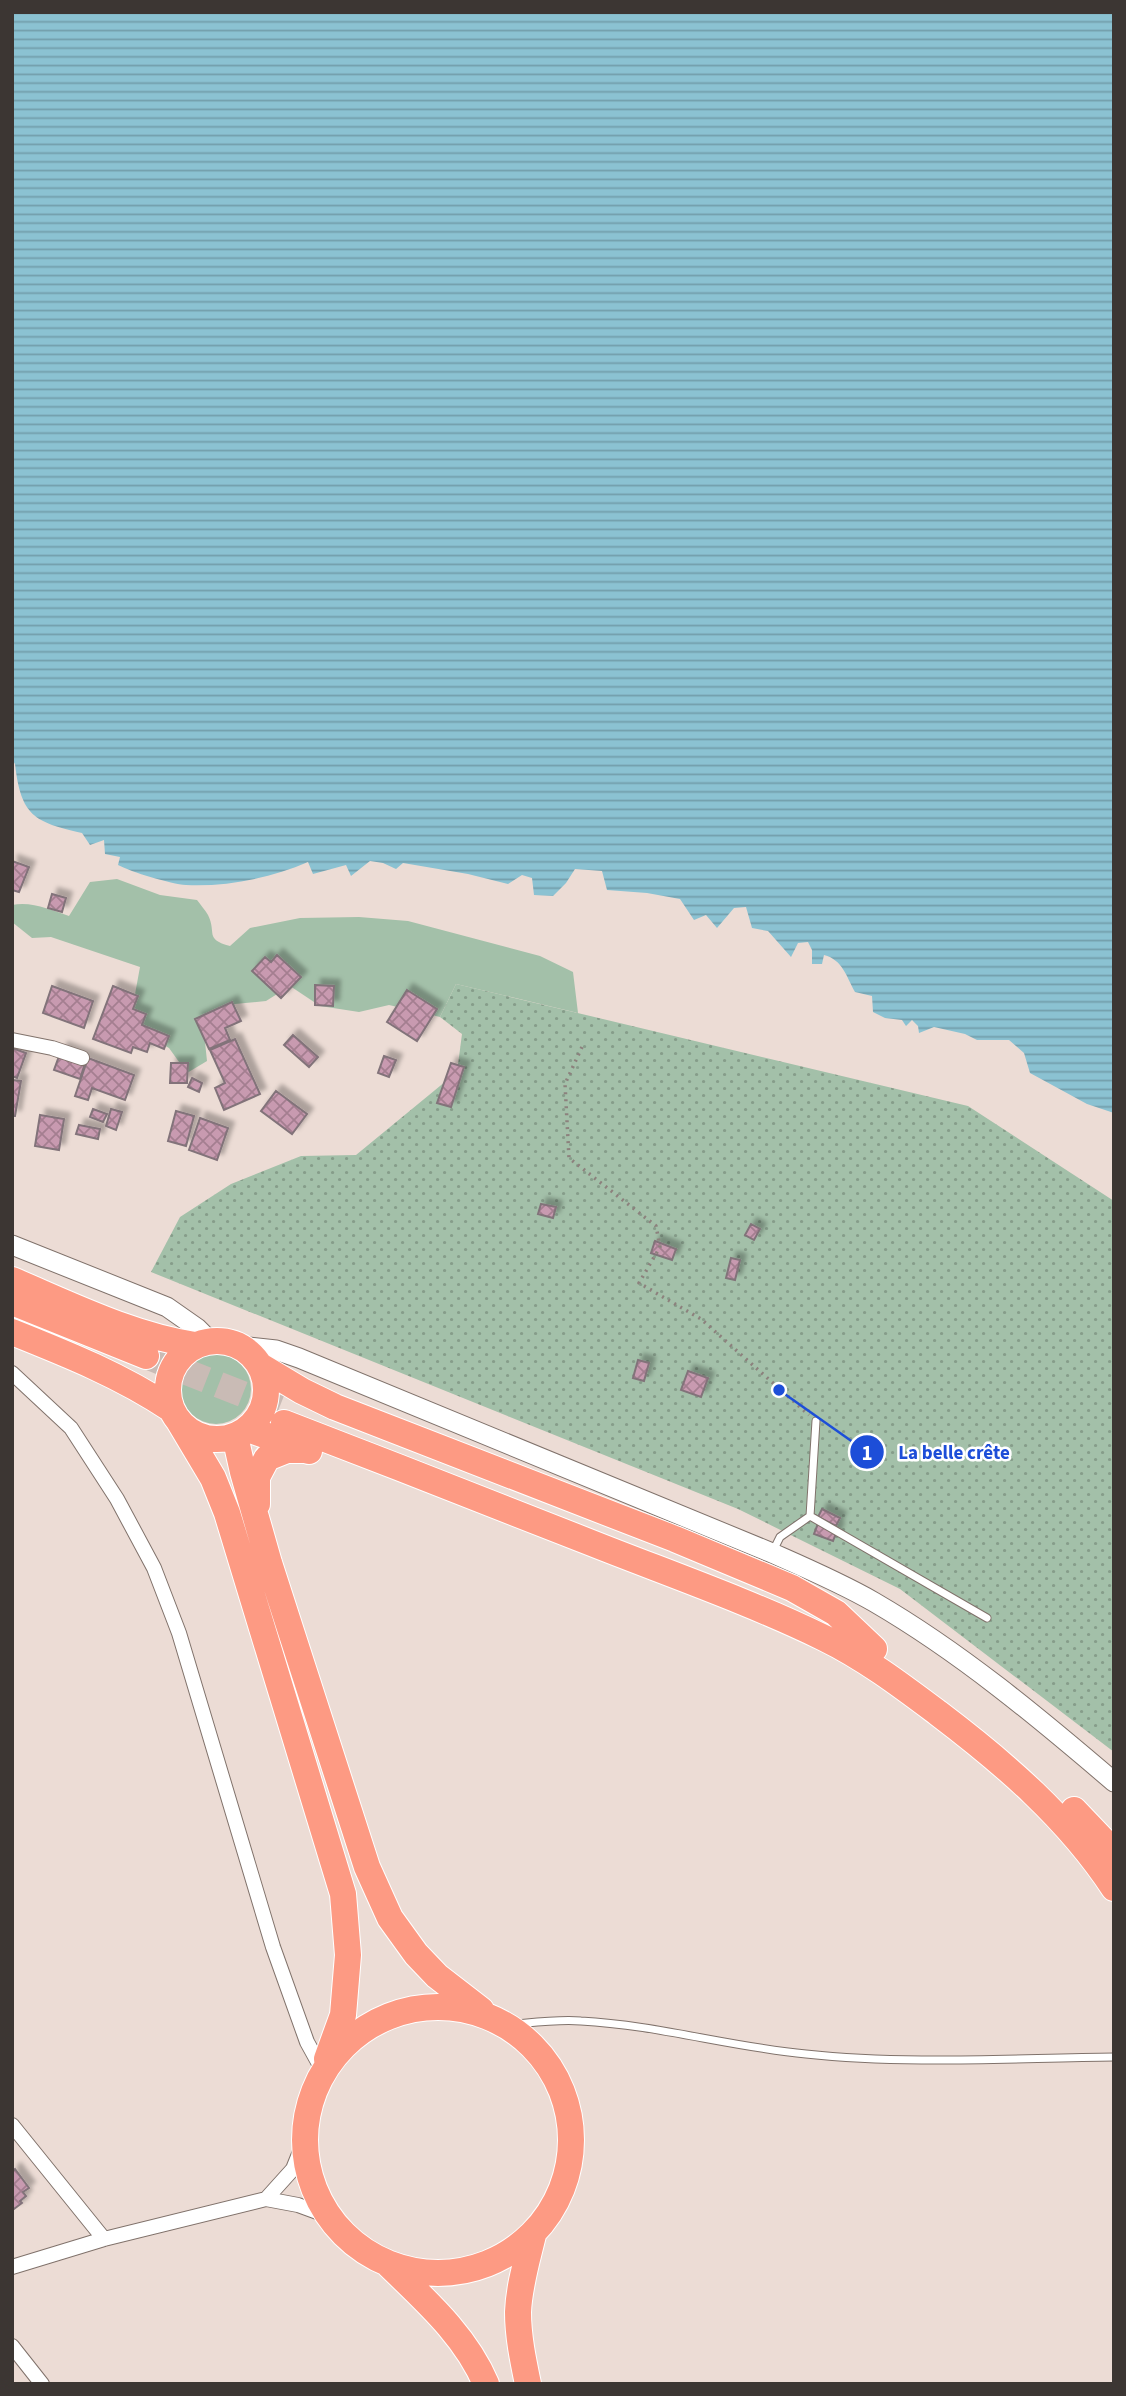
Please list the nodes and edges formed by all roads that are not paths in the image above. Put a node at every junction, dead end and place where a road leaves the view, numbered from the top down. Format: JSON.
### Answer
{"nodes":[{"id":1,"x":12,"y":1040,"type":"edge"},
{"id":2,"x":82,"y":1058,"type":"dead end"},
{"id":3,"x":12,"y":1245,"type":"edge"},
{"id":4,"x":12,"y":1280,"type":"edge"},
{"id":5,"x":12,"y":1302,"type":"edge"},
{"id":6,"x":12,"y":1313,"type":"edge"},
{"id":7,"x":12,"y":1332,"type":"edge"},
{"id":8,"x":202,"y":1343,"type":"junction"},
{"id":9,"x":240,"y":1346,"type":"junction"},
{"id":10,"x":262,"y":1367,"type":"junction"},
{"id":11,"x":12,"y":1373,"type":"edge"},
{"id":12,"x":175,"y":1415,"type":"junction"},
{"id":13,"x":286,"y":1417,"type":"tunnel mouth"},
{"id":14,"x":816,"y":1420,"type":"road end"},
{"id":15,"x":242,"y":1433,"type":"junction"},
{"id":16,"x":306,"y":1450,"type":"junction"},
{"id":17,"x":810,"y":1516,"type":"junction"},
{"id":18,"x":258,"y":1523,"type":"junction"},
{"id":19,"x":772,"y":1553,"type":"junction"},
{"id":20,"x":986,"y":1618,"type":"dead end"},
{"id":21,"x":864,"y":1652,"type":"junction"},
{"id":22,"x":1114,"y":1782,"type":"edge"},
{"id":23,"x":1068,"y":1829,"type":"junction"},
{"id":24,"x":1114,"y":1852,"type":"edge"},
{"id":25,"x":1114,"y":1861,"type":"edge"},
{"id":26,"x":1114,"y":1888,"type":"edge"},
{"id":27,"x":499,"y":2021,"type":"junction"},
{"id":28,"x":1114,"y":2057,"type":"edge"},
{"id":29,"x":323,"y":2071,"type":"junction"},
{"id":30,"x":12,"y":2125,"type":"edge"},
{"id":31,"x":303,"y":2144,"type":"junction"},
{"id":32,"x":266,"y":2199,"type":"junction"},
{"id":33,"x":328,"y":2216,"type":"junction"},
{"id":34,"x":533,"y":2235,"type":"junction"},
{"id":35,"x":104,"y":2238,"type":"junction"},
{"id":36,"x":388,"y":2263,"type":"junction"},
{"id":37,"x":12,"y":2267,"type":"edge"},
{"id":38,"x":12,"y":2346,"type":"edge"},
{"id":39,"x":42,"y":2384,"type":"edge"},
{"id":40,"x":486,"y":2384,"type":"edge"},
{"id":41,"x":528,"y":2384,"type":"edge"}],
"edges":[{"from":1,"to":2,"type":"street"},
{"from":3,"to":8,"type":"street"},
{"from":4,"to":8,"type":"highway"},
{"from":5,"to":6,"type":"highway"},
{"from":7,"to":12,"type":"highway"},
{"from":8,"to":9,"type":"highway"},
{"from":8,"to":12,"type":"highway"},
{"from":9,"to":10,"type":"highway"},
{"from":9,"to":19,"type":"street"},
{"from":10,"to":15,"type":"highway"},
{"from":10,"to":21,"type":"highway"},
{"from":11,"to":29,"type":"street"},
{"from":12,"to":15,"type":"highway"},
{"from":12,"to":29,"type":"highway"},
{"from":13,"to":21,"type":"highway"},
{"from":14,"to":17,"type":"lane"},
{"from":15,"to":16,"type":"highway"},
{"from":15,"to":18,"type":"highway"},
{"from":16,"to":18,"type":"highway"},
{"from":16,"to":21,"type":"highway"},
{"from":17,"to":19,"type":"lane"},
{"from":17,"to":20,"type":"lane"},
{"from":18,"to":27,"type":"highway"},
{"from":19,"to":22,"type":"street"},
{"from":21,"to":23,"type":"highway"},
{"from":21,"to":24,"type":"highway"},
{"from":23,"to":25,"type":"highway"},
{"from":23,"to":26,"type":"highway"},
{"from":27,"to":28,"type":"lane"},
{"from":27,"to":29,"type":"highway"},
{"from":27,"to":34,"type":"highway"},
{"from":29,"to":31,"type":"highway"},
{"from":30,"to":35,"type":"street"},
{"from":31,"to":32,"type":"street"},
{"from":31,"to":33,"type":"highway"},
{"from":32,"to":33,"type":"street"},
{"from":32,"to":35,"type":"street"},
{"from":33,"to":36,"type":"highway"},
{"from":34,"to":36,"type":"highway"},
{"from":34,"to":41,"type":"highway"},
{"from":35,"to":37,"type":"street"},
{"from":36,"to":40,"type":"highway"},
{"from":38,"to":39,"type":"street"}]}
